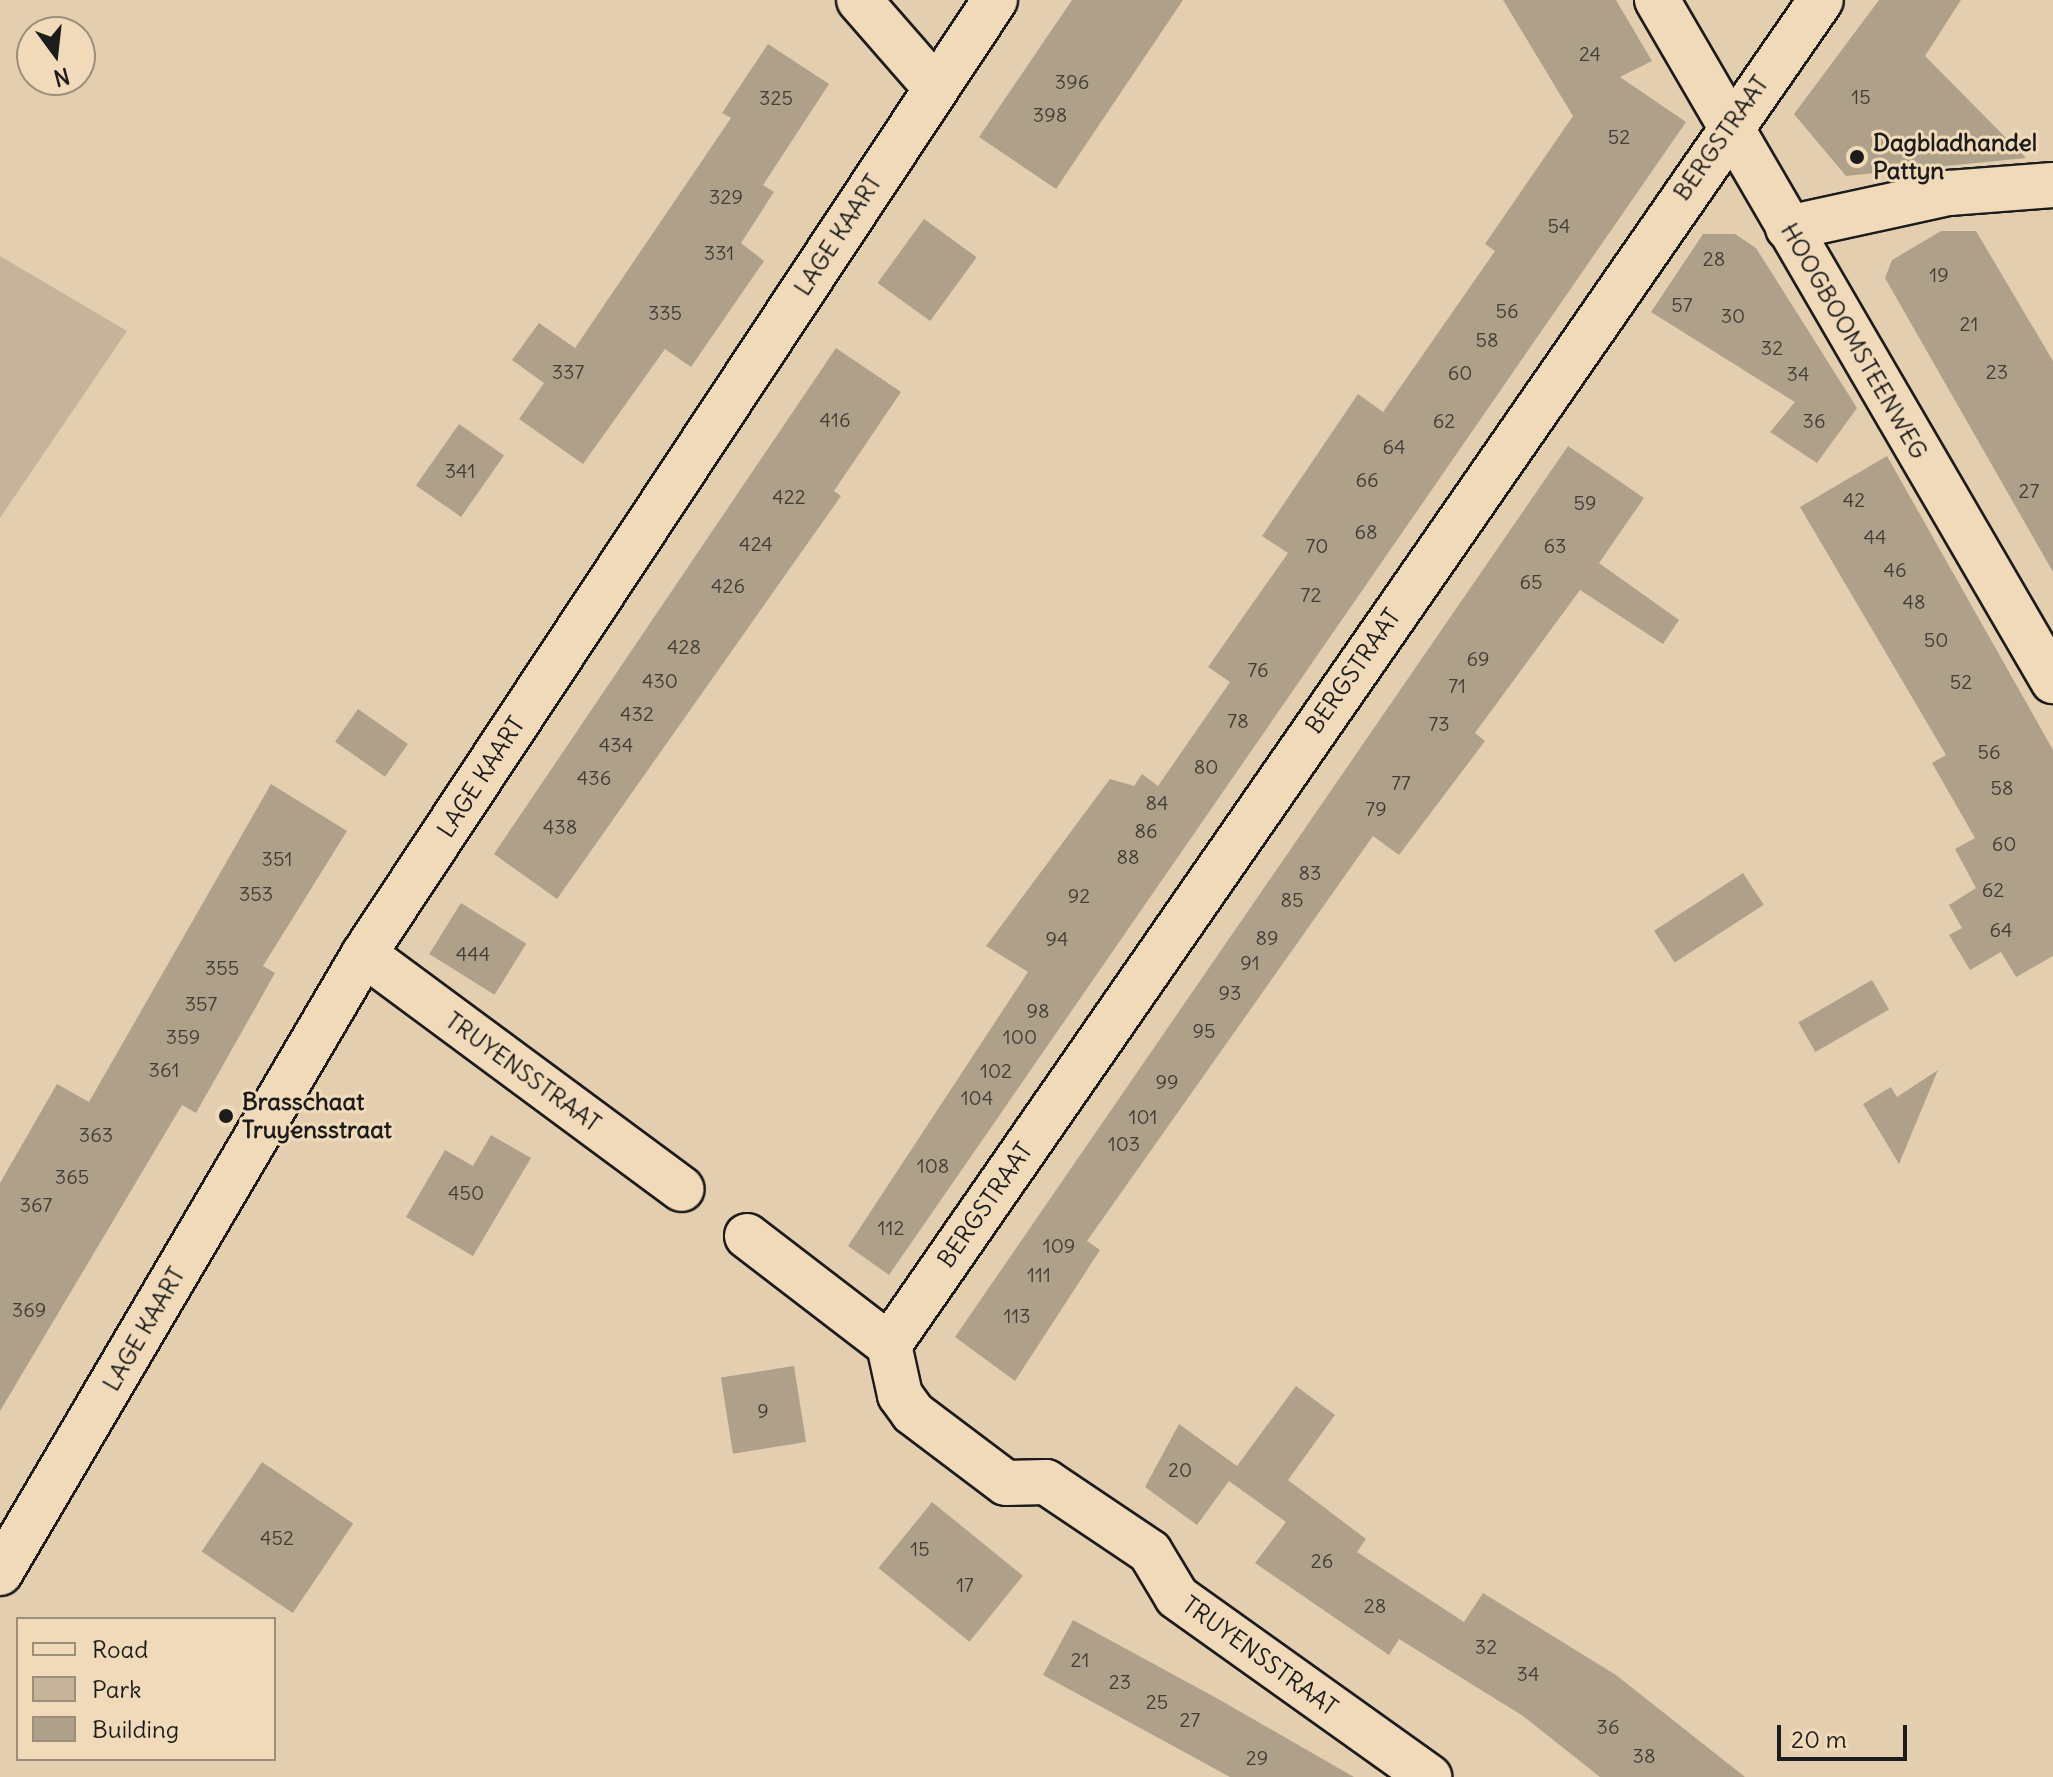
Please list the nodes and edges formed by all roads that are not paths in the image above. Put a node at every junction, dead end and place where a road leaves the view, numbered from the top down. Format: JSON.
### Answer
{"nodes":[{"id":1,"x":859,"y":0,"type":"edge"},
{"id":2,"x":995,"y":0,"type":"edge"},
{"id":3,"x":1657,"y":0,"type":"edge"},
{"id":4,"x":1821,"y":0,"type":"edge"},
{"id":5,"x":935,"y":87,"type":"junction"},
{"id":6,"x":1729,"y":125,"type":"junction"},
{"id":7,"x":2053,"y":185,"type":"edge"},
{"id":8,"x":1788,"y":228,"type":"junction"},
{"id":9,"x":2053,"y":681,"type":"edge"},
{"id":10,"x":364,"y":954,"type":"junction"},
{"id":11,"x":682,"y":1189,"type":"dead end"},
{"id":12,"x":747,"y":1236,"type":"dead end"},
{"id":13,"x":889,"y":1345,"type":"junction"},
{"id":14,"x":0,"y":1573,"type":"edge"},
{"id":15,"x":1429,"y":1777,"type":"edge"}],
"edges":[{"from":1,"to":5,"type":"street"},
{"from":2,"to":5,"type":"street","name":"LAGE KAART"},
{"from":3,"to":6,"type":"street","name":"HOOGBOOMSTEENWEG"},
{"from":4,"to":6,"type":"street","name":"BERGSTRAAT"},
{"from":5,"to":10,"type":"street","name":"LAGE KAART"},
{"from":6,"to":8,"type":"street","name":"HOOGBOOMSTEENWEG"},
{"from":6,"to":13,"type":"street","name":"BERGSTRAAT"},
{"from":7,"to":8,"type":"street"},
{"from":8,"to":9,"type":"street","name":"HOOGBOOMSTEENWEG"},
{"from":10,"to":11,"type":"street","name":"TRUYENSSTRAAT"},
{"from":10,"to":14,"type":"street","name":"LAGE KAART"},
{"from":12,"to":13,"type":"street"},
{"from":13,"to":15,"type":"street","name":"TRUYENSSTRAAT"}]}
